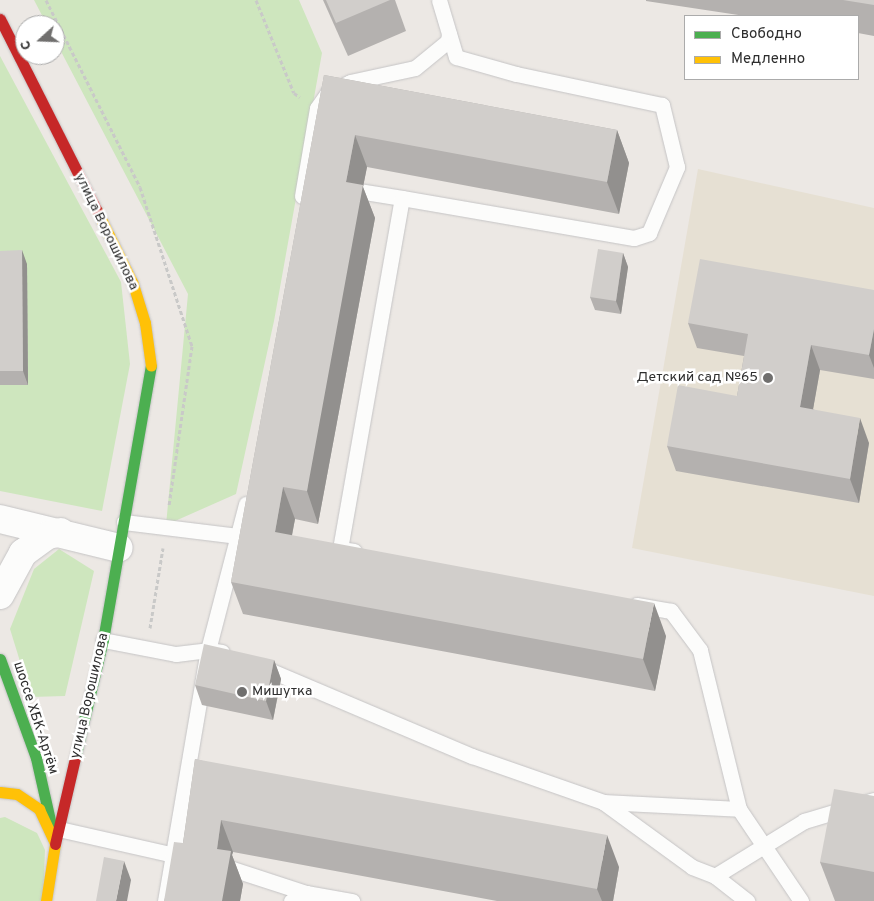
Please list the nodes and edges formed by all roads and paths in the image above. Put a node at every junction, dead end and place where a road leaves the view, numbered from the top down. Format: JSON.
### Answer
{"nodes":[{"id":1,"x":256,"y":0,"type":"edge"},
{"id":2,"x":439,"y":0,"type":"edge"},
{"id":3,"x":0,"y":19,"type":"edge"},
{"id":4,"x":449,"y":34,"type":"junction"},
{"id":5,"x":317,"y":108,"type":"junction"},
{"id":6,"x":304,"y":182,"type":"junction"},
{"id":7,"x":402,"y":198,"type":"junction"},
{"id":8,"x":300,"y":211,"type":"edge"},
{"id":9,"x":250,"y":490,"type":"edge"},
{"id":10,"x":0,"y":519,"type":"edge"},
{"id":11,"x":61,"y":532,"type":"junction"},
{"id":12,"x":121,"y":535,"type":"junction"},
{"id":13,"x":238,"y":536,"type":"junction"},
{"id":14,"x":265,"y":540,"type":"edge"},
{"id":15,"x":320,"y":547,"type":"edge"},
{"id":16,"x":340,"y":548,"type":"junction"},
{"id":17,"x":369,"y":554,"type":"edge"},
{"id":18,"x":0,"y":595,"type":"edge"},
{"id":19,"x":622,"y":602,"type":"edge"},
{"id":20,"x":103,"y":640,"type":"junction"},
{"id":21,"x":208,"y":650,"type":"junction"},
{"id":22,"x":0,"y":659,"type":"edge"},
{"id":23,"x":0,"y":792,"type":"edge"},
{"id":24,"x":874,"y":800,"type":"edge"},
{"id":25,"x":604,"y":802,"type":"junction"},
{"id":26,"x":738,"y":809,"type":"junction"},
{"id":27,"x":59,"y":828,"type":"junction"},
{"id":28,"x":55,"y":844,"type":"junction"},
{"id":29,"x":762,"y":845,"type":"junction"},
{"id":30,"x":173,"y":855,"type":"junction"},
{"id":31,"x":715,"y":876,"type":"junction"},
{"id":32,"x":306,"y":893,"type":"junction"},
{"id":33,"x":46,"y":901,"type":"edge"},
{"id":34,"x":165,"y":901,"type":"edge"},
{"id":35,"x":291,"y":901,"type":"edge"},
{"id":36,"x":352,"y":901,"type":"edge"},
{"id":37,"x":747,"y":901,"type":"edge"},
{"id":38,"x":801,"y":901,"type":"edge"}],
"edges":[{"from":1,"to":5,"type":"path"},
{"from":2,"to":4,"type":"lane"},
{"from":3,"to":12,"type":"street","name":"улица Ворошилова"},
{"from":4,"to":5,"type":"lane"},
{"from":4,"to":7,"type":"lane"},
{"from":5,"to":6,"type":"lane"},
{"from":6,"to":7,"type":"lane"},
{"from":6,"to":8,"type":"lane"},
{"from":7,"to":16,"type":"lane"},
{"from":9,"to":13,"type":"lane"},
{"from":10,"to":11,"type":"street"},
{"from":11,"to":12,"type":"street"},
{"from":11,"to":18,"type":"street"},
{"from":12,"to":13,"type":"lane"},
{"from":12,"to":20,"type":"street","name":"улица Ворошилова"},
{"from":13,"to":14,"type":"lane"},
{"from":13,"to":21,"type":"lane"},
{"from":15,"to":16,"type":"lane"},
{"from":16,"to":17,"type":"lane"},
{"from":19,"to":26,"type":"lane"},
{"from":20,"to":21,"type":"lane"},
{"from":20,"to":27,"type":"street","name":"улица Ворошилова"},
{"from":21,"to":25,"type":"lane"},
{"from":21,"to":30,"type":"lane"},
{"from":22,"to":28,"type":"street","name":"шоссе ХБК-Артём"},
{"from":23,"to":28,"type":"street"},
{"from":24,"to":29,"type":"lane"},
{"from":25,"to":26,"type":"lane"},
{"from":25,"to":31,"type":"lane"},
{"from":26,"to":29,"type":"lane"},
{"from":27,"to":28,"type":"street","name":"улица Ворошилова"},
{"from":27,"to":30,"type":"lane"},
{"from":28,"to":33,"type":"street","name":"улица Ворошилова"},
{"from":29,"to":31,"type":"lane"},
{"from":29,"to":38,"type":"lane"},
{"from":30,"to":32,"type":"lane"},
{"from":30,"to":34,"type":"lane"},
{"from":31,"to":37,"type":"lane"},
{"from":32,"to":35,"type":"lane"},
{"from":32,"to":36,"type":"lane"}]}
